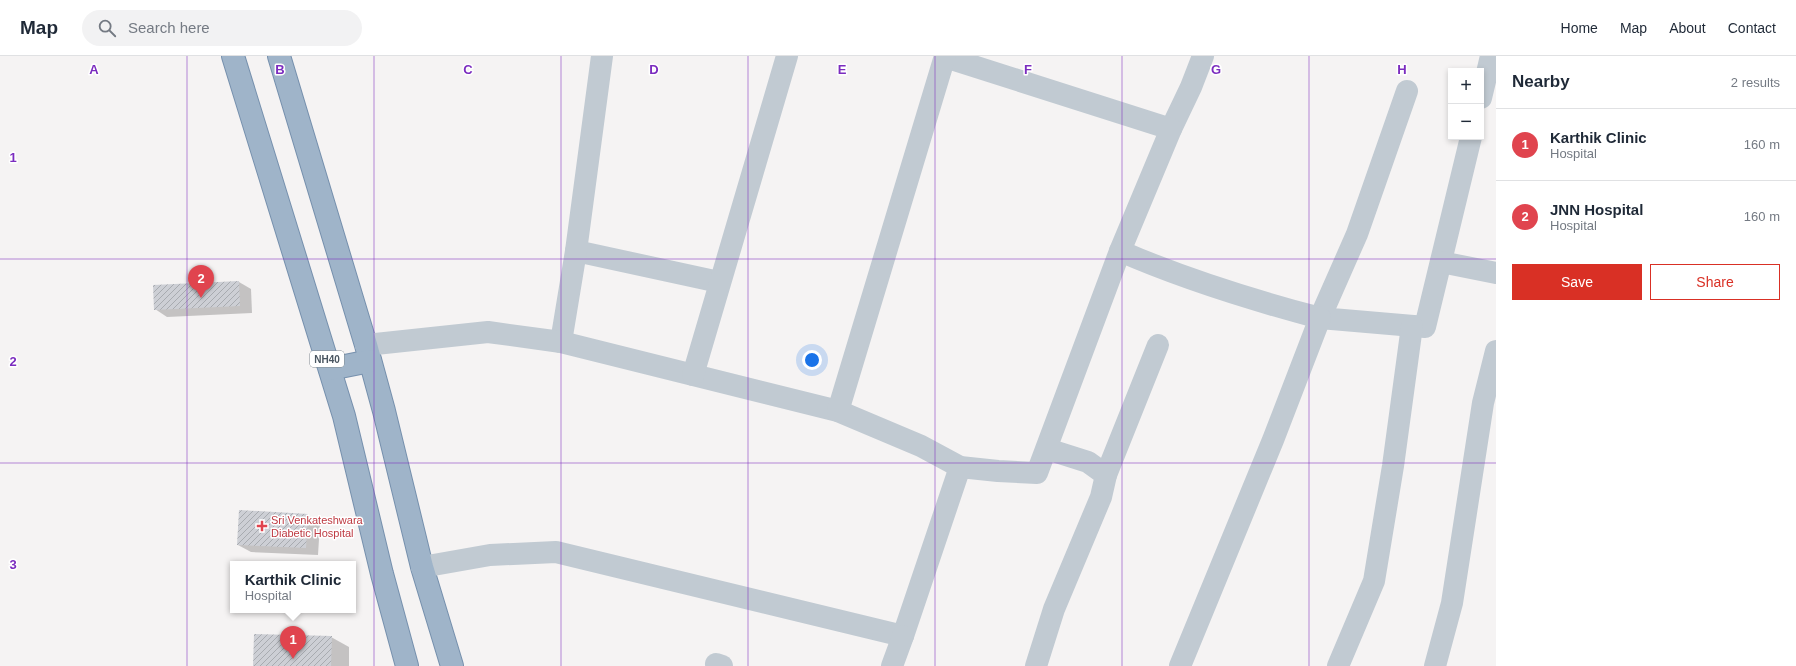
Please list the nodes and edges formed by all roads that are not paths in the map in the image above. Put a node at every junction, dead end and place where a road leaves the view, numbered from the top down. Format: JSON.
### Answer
{"nodes":[{"id":1,"x":234,"y":56,"type":"edge"},
{"id":2,"x":279,"y":56,"type":"edge"},
{"id":3,"x":602,"y":56,"type":"edge"},
{"id":4,"x":787,"y":56,"type":"edge"},
{"id":5,"x":1203,"y":56,"type":"edge"},
{"id":6,"x":1491,"y":56,"type":"edge"},
{"id":7,"x":945,"y":57,"type":"edge"},
{"id":8,"x":1484,"y":85,"type":"edge"},
{"id":9,"x":1407,"y":91,"type":"dead end"},
{"id":10,"x":1171,"y":129,"type":"junction"},
{"id":11,"x":1470,"y":140,"type":"edge"},
{"id":12,"x":576,"y":251,"type":"junction"},
{"id":13,"x":1120,"y":251,"type":"junction"},
{"id":14,"x":1440,"y":262,"type":"junction"},
{"id":15,"x":1496,"y":273,"type":"edge"},
{"id":16,"x":719,"y":282,"type":"junction"},
{"id":17,"x":1320,"y":318,"type":"junction"},
{"id":18,"x":1412,"y":326,"type":"junction"},
{"id":19,"x":561,"y":342,"type":"junction"},
{"id":20,"x":1158,"y":345,"type":"dead end"},
{"id":21,"x":1496,"y":351,"type":"edge"},
{"id":22,"x":368,"y":353,"type":"junction"},
{"id":23,"x":330,"y":369,"type":"junction"},
{"id":24,"x":692,"y":375,"type":"junction"},
{"id":25,"x":838,"y":411,"type":"junction"},
{"id":26,"x":1047,"y":449,"type":"junction"},
{"id":27,"x":960,"y":467,"type":"junction"},
{"id":28,"x":1106,"y":475,"type":"junction"},
{"id":29,"x":422,"y":567,"type":"junction"},
{"id":30,"x":903,"y":636,"type":"junction"},
{"id":31,"x":407,"y":666,"type":"edge"},
{"id":32,"x":452,"y":666,"type":"edge"},
{"id":33,"x":892,"y":666,"type":"edge"},
{"id":34,"x":1036,"y":666,"type":"edge"},
{"id":35,"x":1180,"y":666,"type":"edge"},
{"id":36,"x":1338,"y":666,"type":"edge"},
{"id":37,"x":1435,"y":666,"type":"edge"}],
"edges":[{"from":1,"to":23,"type":"highway","number":"NH40"},
{"from":2,"to":22,"type":"highway"},
{"from":3,"to":12,"type":"street"},
{"from":4,"to":16,"type":"street"},
{"from":5,"to":10,"type":"street"},
{"from":6,"to":8,"type":"street"},
{"from":7,"to":10,"type":"street"},
{"from":7,"to":25,"type":"street"},
{"from":9,"to":17,"type":"street"},
{"from":10,"to":13,"type":"street"},
{"from":11,"to":14,"type":"street"},
{"from":12,"to":16,"type":"street"},
{"from":12,"to":19,"type":"street"},
{"from":13,"to":17,"type":"street"},
{"from":13,"to":26,"type":"street"},
{"from":14,"to":15,"type":"street"},
{"from":14,"to":18,"type":"street"},
{"from":16,"to":24,"type":"street"},
{"from":17,"to":18,"type":"street"},
{"from":17,"to":35,"type":"street"},
{"from":18,"to":36,"type":"street"},
{"from":19,"to":22,"type":"street"},
{"from":19,"to":24,"type":"street"},
{"from":20,"to":28,"type":"street"},
{"from":21,"to":37,"type":"street"},
{"from":22,"to":23,"type":"highway"},
{"from":22,"to":29,"type":"highway"},
{"from":23,"to":31,"type":"highway","number":"NH40"},
{"from":24,"to":25,"type":"street"},
{"from":25,"to":27,"type":"street"},
{"from":26,"to":27,"type":"street"},
{"from":26,"to":28,"type":"street"},
{"from":27,"to":30,"type":"street"},
{"from":28,"to":34,"type":"street"},
{"from":29,"to":30,"type":"street"},
{"from":29,"to":32,"type":"highway"},
{"from":30,"to":33,"type":"street"}]}
